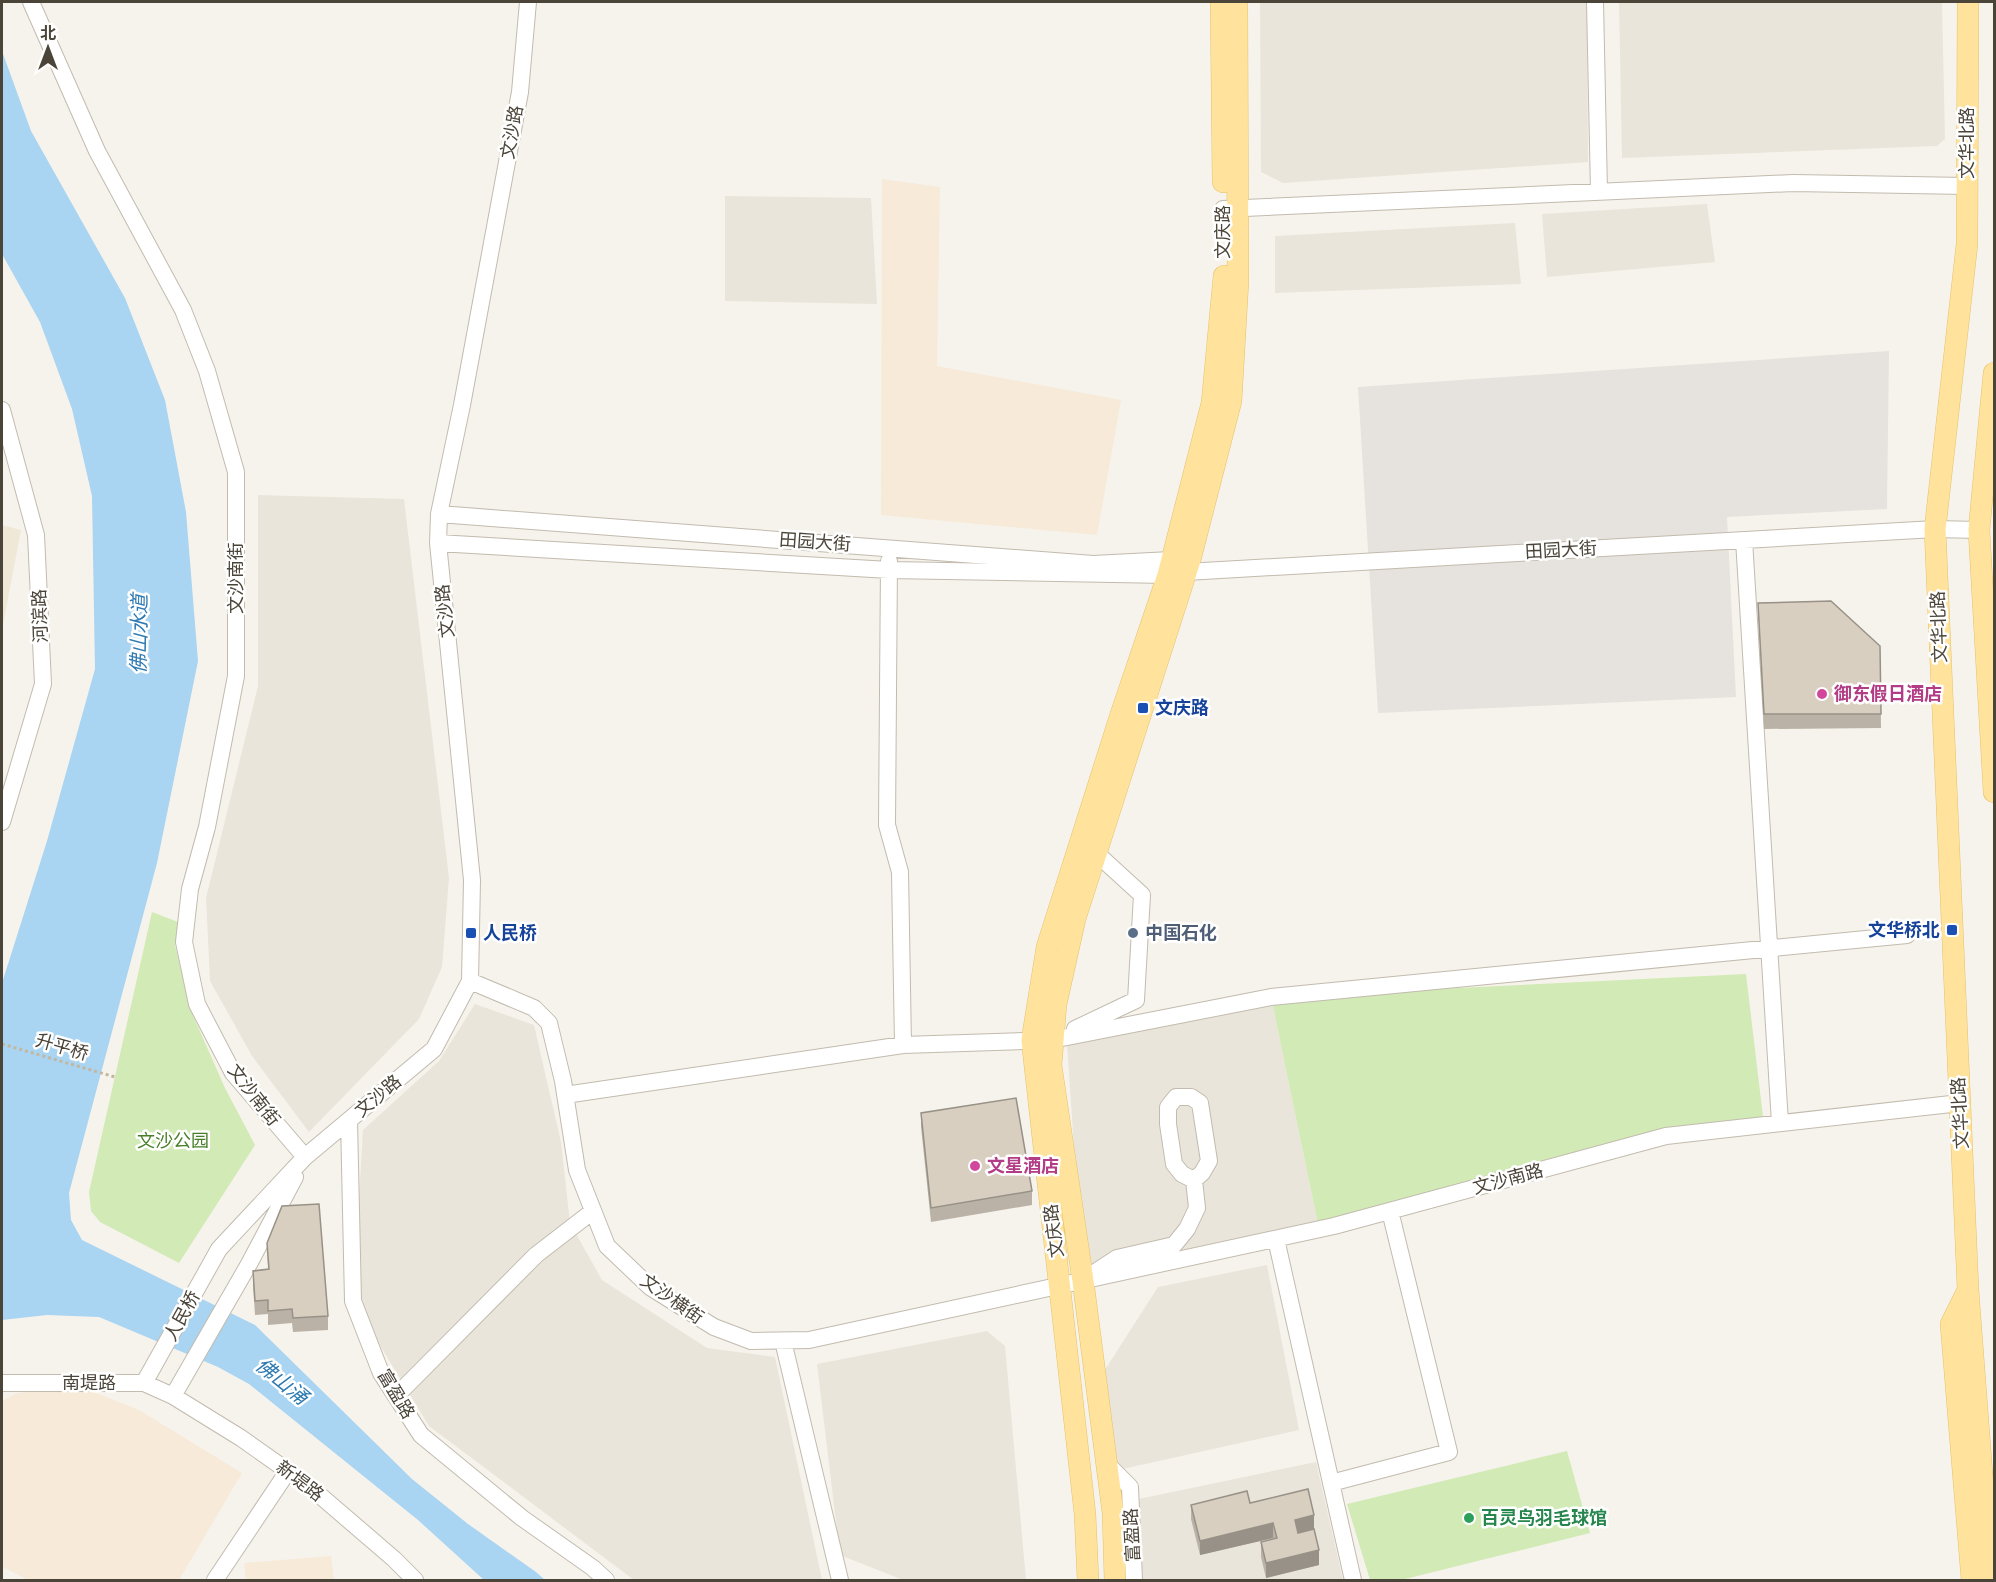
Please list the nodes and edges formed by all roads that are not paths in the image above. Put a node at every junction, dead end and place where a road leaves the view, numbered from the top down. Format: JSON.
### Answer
{"nodes":[{"id":1,"x":31,"y":2,"type":"edge"},
{"id":2,"x":528,"y":2,"type":"edge"},
{"id":3,"x":1221,"y":2,"type":"edge"},
{"id":4,"x":1237,"y":2,"type":"edge"},
{"id":5,"x":1594,"y":2,"type":"edge"},
{"id":6,"x":1968,"y":2,"type":"edge"},
{"id":7,"x":1967,"y":186,"type":"junction"},
{"id":8,"x":1599,"y":192,"type":"junction"},
{"id":9,"x":1230,"y":209,"type":"junction"},
{"id":10,"x":1995,"y":373,"type":"edge"},
{"id":11,"x":2,"y":410,"type":"edge"},
{"id":12,"x":440,"y":514,"type":"junction"},
{"id":13,"x":1935,"y":529,"type":"junction"},
{"id":14,"x":1979,"y":530,"type":"junction"},
{"id":15,"x":1744,"y":540,"type":"junction"},
{"id":16,"x":438,"y":543,"type":"junction"},
{"id":17,"x":889,"y":548,"type":"junction"},
{"id":18,"x":1175,"y":569,"type":"junction"},
{"id":19,"x":889,"y":570,"type":"junction"},
{"id":20,"x":1995,"y":792,"type":"edge"},
{"id":21,"x":2,"y":822,"type":"edge"},
{"id":22,"x":1096,"y":853,"type":"junction"},
{"id":23,"x":1907,"y":935,"type":"dead end"},
{"id":24,"x":1769,"y":948,"type":"junction"},
{"id":25,"x":470,"y":981,"type":"junction"},
{"id":26,"x":1042,"y":1040,"type":"junction"},
{"id":27,"x":903,"y":1045,"type":"junction"},
{"id":28,"x":565,"y":1095,"type":"junction"},
{"id":29,"x":1960,"y":1103,"type":"junction"},
{"id":30,"x":349,"y":1120,"type":"junction"},
{"id":31,"x":1780,"y":1123,"type":"junction"},
{"id":32,"x":305,"y":1157,"type":"junction"},
{"id":33,"x":1194,"y":1180,"type":"dead end"},
{"id":34,"x":593,"y":1211,"type":"junction"},
{"id":35,"x":1390,"y":1211,"type":"junction"},
{"id":36,"x":1276,"y":1239,"type":"junction"},
{"id":37,"x":219,"y":1249,"type":"joint"},
{"id":38,"x":249,"y":1264,"type":"joint"},
{"id":39,"x":1083,"y":1281,"type":"junction"},
{"id":40,"x":1060,"y":1286,"type":"junction"},
{"id":41,"x":1968,"y":1290,"type":"junction"},
{"id":42,"x":783,"y":1341,"type":"junction"},
{"id":43,"x":2,"y":1383,"type":"edge"},
{"id":44,"x":144,"y":1383,"type":"junction"},
{"id":45,"x":173,"y":1396,"type":"junction"},
{"id":46,"x":396,"y":1396,"type":"junction"},
{"id":47,"x":1106,"y":1463,"type":"junction"},
{"id":48,"x":288,"y":1471,"type":"junction"},
{"id":49,"x":1331,"y":1483,"type":"junction"},
{"id":50,"x":215,"y":1581,"type":"edge"},
{"id":51,"x":415,"y":1581,"type":"edge"},
{"id":52,"x":606,"y":1581,"type":"edge"},
{"id":53,"x":840,"y":1581,"type":"edge"},
{"id":54,"x":1088,"y":1581,"type":"edge"},
{"id":55,"x":1115,"y":1581,"type":"edge"},
{"id":56,"x":1134,"y":1581,"type":"edge"},
{"id":57,"x":1353,"y":1581,"type":"edge"},
{"id":58,"x":1972,"y":1581,"type":"edge"},
{"id":59,"x":1990,"y":1581,"type":"edge"}],
"edges":[{"from":1,"to":32,"type":"street","name":"文沙南街"},
{"from":2,"to":12,"type":"street","name":"文沙路"},
{"from":3,"to":9,"type":"main road","name":"文庆路"},
{"from":4,"to":9,"type":"main road","name":"文庆路"},
{"from":5,"to":8,"type":"street"},
{"from":6,"to":7,"type":"main road","name":"文华北路"},
{"from":7,"to":8,"type":"street"},
{"from":7,"to":13,"type":"main road","name":"文华北路"},
{"from":8,"to":9,"type":"street"},
{"from":9,"to":18,"type":"main road","name":"文庆路"},
{"from":10,"to":14,"type":"main road"},
{"from":11,"to":21,"type":"street","name":"河滨路"},
{"from":12,"to":16,"type":"street","name":"文沙路"},
{"from":12,"to":17,"type":"street","name":"田园大街"},
{"from":13,"to":14,"type":"street","name":"田园大街"},
{"from":13,"to":15,"type":"street","name":"田园大街"},
{"from":13,"to":29,"type":"main road","name":"文华北路"},
{"from":14,"to":20,"type":"main road"},
{"from":15,"to":18,"type":"street","name":"田园大街"},
{"from":15,"to":24,"type":"street"},
{"from":16,"to":19,"type":"street","name":"田园大街"},
{"from":16,"to":25,"type":"street","name":"文沙路"},
{"from":17,"to":18,"type":"street","name":"田园大街"},
{"from":17,"to":19,"type":"street"},
{"from":18,"to":19,"type":"street","name":"田园大街"},
{"from":18,"to":22,"type":"main road","name":"文庆路"},
{"from":18,"to":26,"type":"main road","name":"文庆路"},
{"from":19,"to":27,"type":"street"},
{"from":22,"to":26,"type":"main road","name":"文庆路"},
{"from":22,"to":26,"type":"street"},
{"from":23,"to":24,"type":"street"},
{"from":24,"to":26,"type":"street"},
{"from":24,"to":31,"type":"street"},
{"from":25,"to":28,"type":"street","name":"文沙横街"},
{"from":25,"to":30,"type":"street","name":"文沙路"},
{"from":26,"to":27,"type":"street"},
{"from":26,"to":39,"type":"main road","name":"文庆路"},
{"from":26,"to":40,"type":"main road","name":"文庆路"},
{"from":27,"to":28,"type":"street"},
{"from":28,"to":34,"type":"street","name":"文沙横街"},
{"from":29,"to":31,"type":"street","name":"文沙南路"},
{"from":29,"to":41,"type":"main road","name":"文华北路"},
{"from":30,"to":32,"type":"street","name":"文沙路"},
{"from":30,"to":46,"type":"street","name":"富盈路"},
{"from":31,"to":35,"type":"street","name":"文沙南路"},
{"from":32,"to":37,"type":"street","name":"文沙路"},
{"from":32,"to":38,"type":"street","name":"文沙路"},
{"from":33,"to":39,"type":"street"},
{"from":34,"to":42,"type":"street","name":"文沙横街"},
{"from":34,"to":46,"type":"street"},
{"from":35,"to":36,"type":"street","name":"文沙南路"},
{"from":35,"to":49,"type":"street"},
{"from":36,"to":39,"type":"street","name":"文沙南路"},
{"from":36,"to":49,"type":"street"},
{"from":37,"to":44,"type":"street","name":"人民桥"},
{"from":38,"to":45,"type":"street","name":"人民桥"},
{"from":39,"to":40,"type":"street","name":"文沙南路"},
{"from":39,"to":47,"type":"main road","name":"文庆路"},
{"from":40,"to":42,"type":"street","name":"文沙横街"},
{"from":40,"to":54,"type":"main road","name":"文庆路"},
{"from":41,"to":58,"type":"main road"},
{"from":41,"to":59,"type":"main road","name":"文华北路"},
{"from":42,"to":53,"type":"street"},
{"from":43,"to":44,"type":"street","name":"南堤路"},
{"from":44,"to":45,"type":"street","name":"南堤路"},
{"from":45,"to":48,"type":"street","name":"新堤路"},
{"from":46,"to":52,"type":"street","name":"富盈路"},
{"from":47,"to":55,"type":"main road","name":"文庆路"},
{"from":47,"to":56,"type":"street","name":"富盈路"},
{"from":48,"to":50,"type":"street"},
{"from":48,"to":51,"type":"street","name":"新堤路"},
{"from":49,"to":57,"type":"street"}]}
